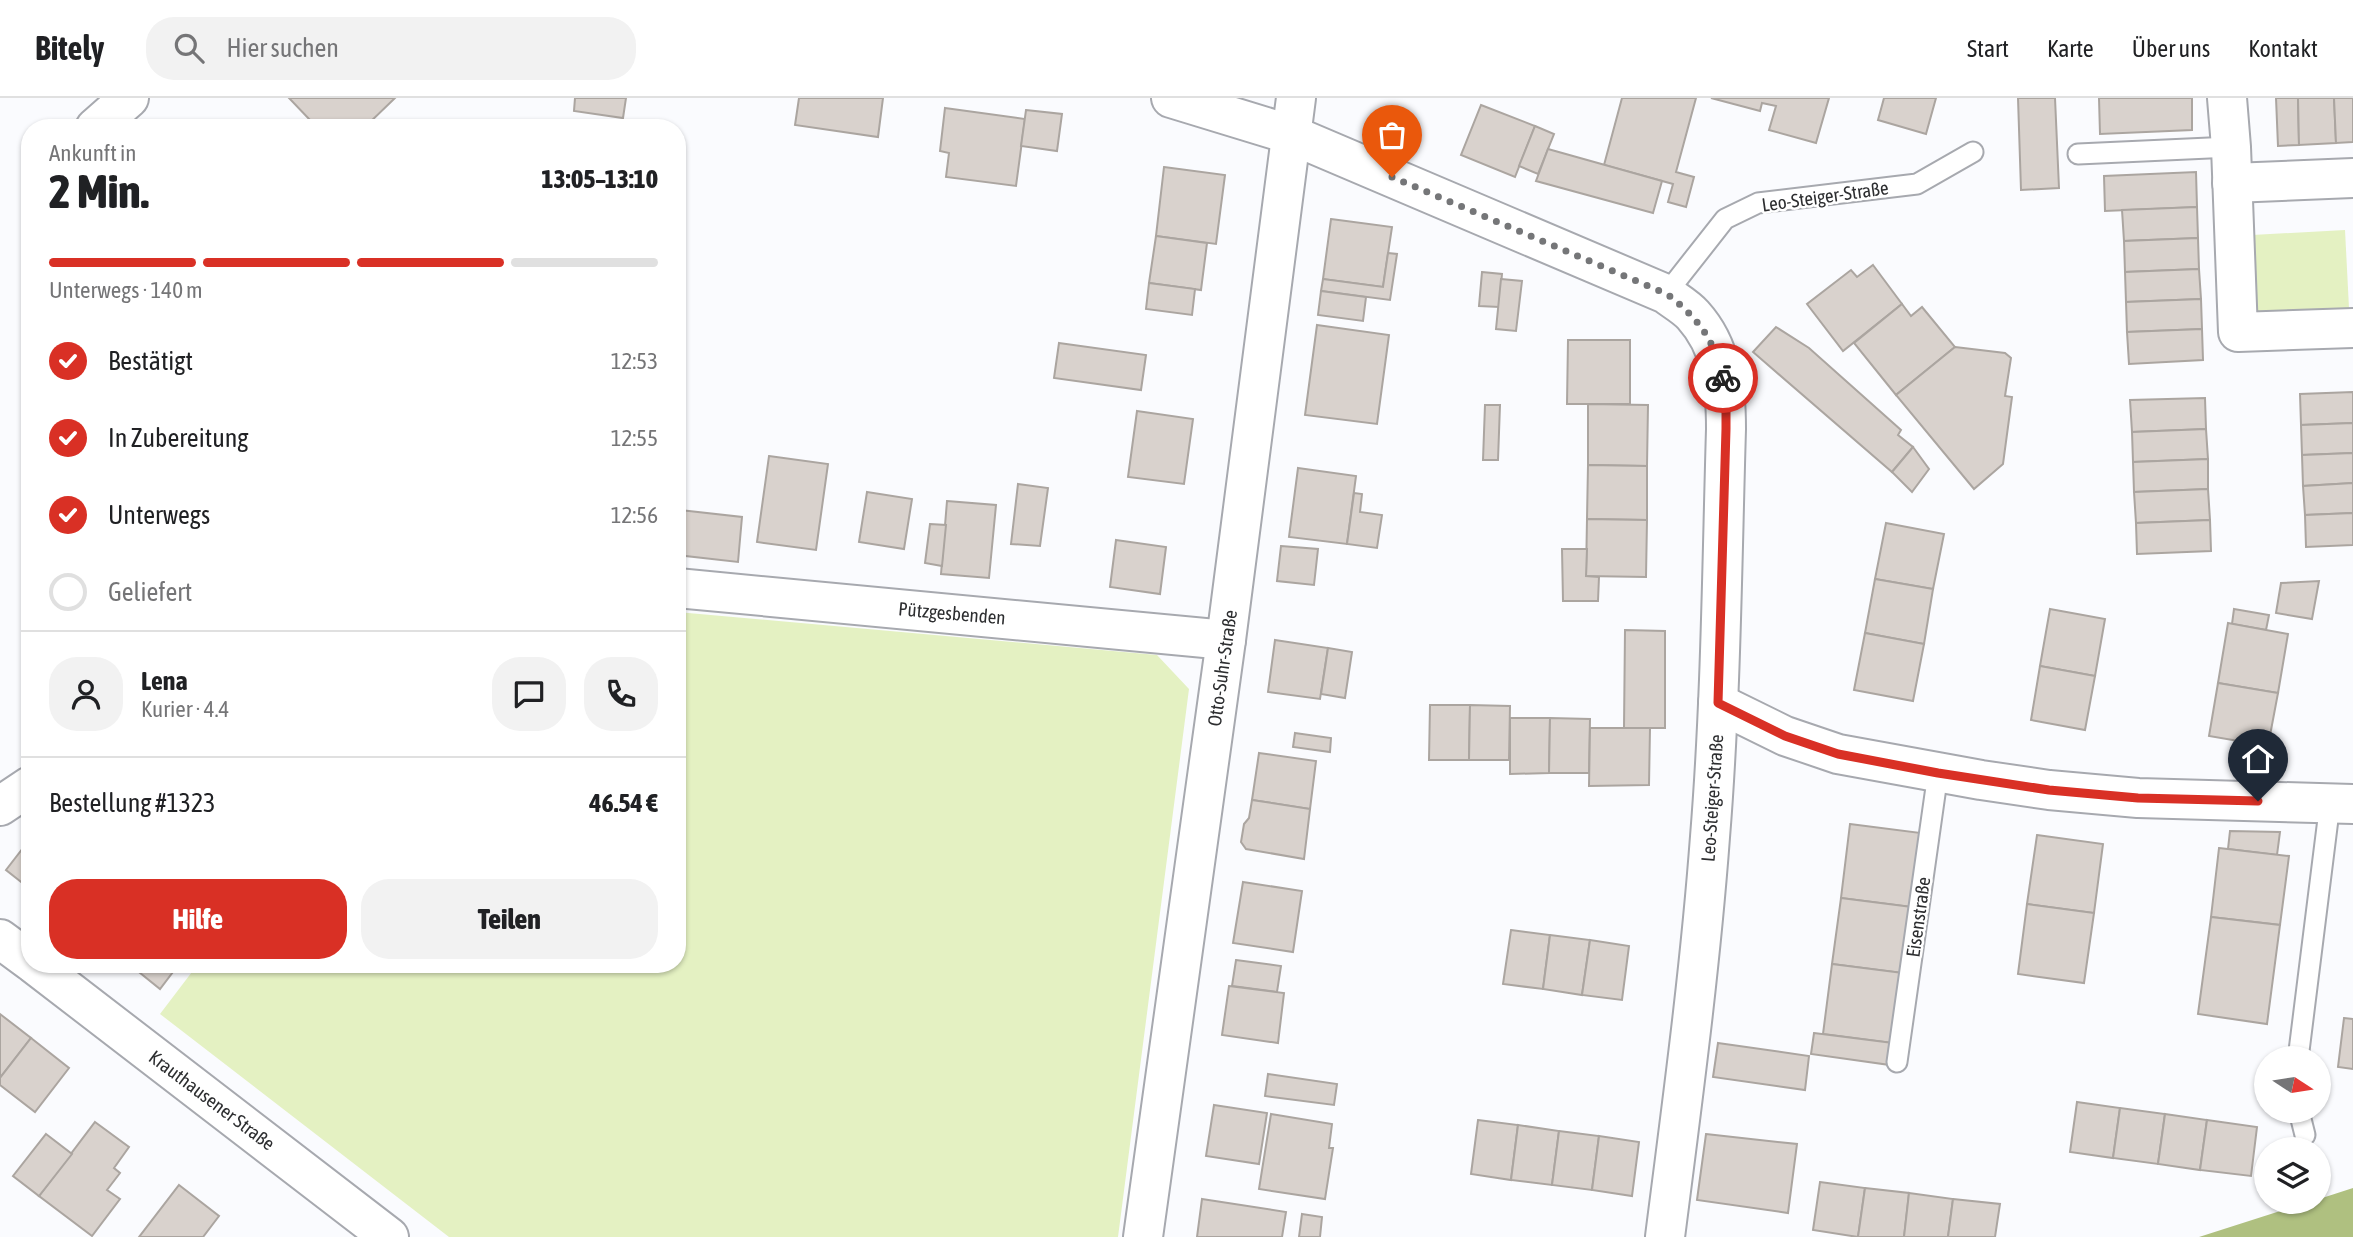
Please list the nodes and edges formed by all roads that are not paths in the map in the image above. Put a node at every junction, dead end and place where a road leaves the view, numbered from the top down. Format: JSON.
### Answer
{"nodes":[{"id":1,"x":128,"y":98,"type":"edge"},
{"id":2,"x":1171,"y":98,"type":"edge"},
{"id":3,"x":2227,"y":98,"type":"edge"},
{"id":4,"x":1294,"y":116,"type":"edge"},
{"id":5,"x":104,"y":119,"type":"edge"},
{"id":6,"x":1973,"y":152,"type":"dead end"},
{"id":7,"x":2078,"y":154,"type":"dead end"},
{"id":8,"x":2231,"y":165,"type":"junction"},
{"id":9,"x":2353,"y":178,"type":"edge"},
{"id":10,"x":1667,"y":294,"type":"junction"},
{"id":11,"x":2353,"y":328,"type":"edge"},
{"id":12,"x":686,"y":589,"type":"edge"},
{"id":13,"x":1226,"y":640,"type":"junction"},
{"id":14,"x":1718,"y":703,"type":"junction"},
{"id":15,"x":1938,"y":773,"type":"junction"},
{"id":16,"x":21,"y":792,"type":"edge"},
{"id":17,"x":2341,"y":804,"type":"edge"},
{"id":18,"x":0,"y":806,"type":"edge"},
{"id":19,"x":0,"y":939,"type":"edge"},
{"id":20,"x":21,"y":955,"type":"edge"},
{"id":21,"x":45,"y":973,"type":"edge"},
{"id":22,"x":2300,"y":1046,"type":"edge"},
{"id":23,"x":1897,"y":1062,"type":"dead end"},
{"id":24,"x":2302,"y":1124,"type":"edge"},
{"id":25,"x":2305,"y":1135,"type":"dead end"},
{"id":26,"x":389,"y":1237,"type":"edge"},
{"id":27,"x":1143,"y":1237,"type":"edge"},
{"id":28,"x":1665,"y":1237,"type":"edge"}],
"edges":[{"from":1,"to":5,"type":"street"},
{"from":2,"to":4,"type":"street","name":"Leo-Steiger-Straße"},
{"from":3,"to":8,"type":"street"},
{"from":4,"to":10,"type":"street","name":"Leo-Steiger-Straße"},
{"from":4,"to":13,"type":"street","name":"Otto-Suhr-Straße"},
{"from":6,"to":10,"type":"lane","name":"Leo-Steiger-Straße"},
{"from":7,"to":8,"type":"lane"},
{"from":8,"to":9,"type":"street"},
{"from":8,"to":11,"type":"street"},
{"from":10,"to":14,"type":"street","name":"Leo-Steiger-Straße"},
{"from":12,"to":13,"type":"street","name":"Pützgesbenden"},
{"from":13,"to":27,"type":"street","name":"Otto-Suhr-Straße"},
{"from":14,"to":15,"type":"street"},
{"from":14,"to":28,"type":"street","name":"Leo-Steiger-Straße"},
{"from":15,"to":17,"type":"street"},
{"from":15,"to":23,"type":"lane","name":"Eisenstraße"},
{"from":16,"to":18,"type":"street"},
{"from":17,"to":22,"type":"lane"},
{"from":19,"to":20,"type":"street","name":"Krauthausener Straße"},
{"from":21,"to":26,"type":"street","name":"Krauthausener Straße"},
{"from":24,"to":25,"type":"lane"}]}
